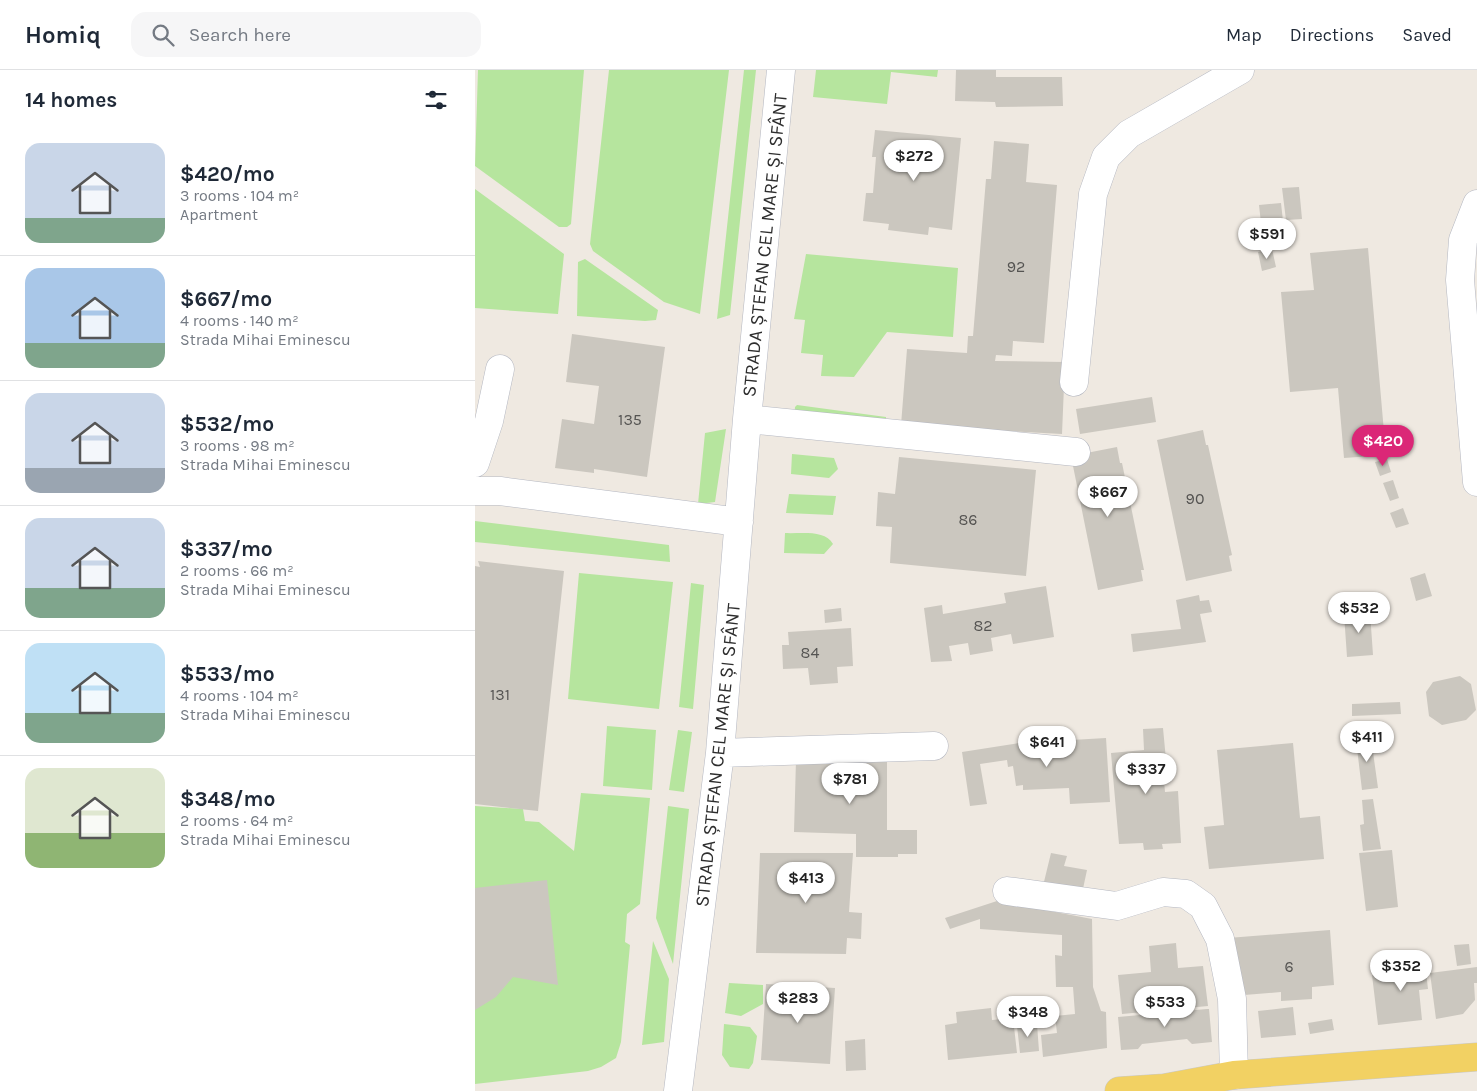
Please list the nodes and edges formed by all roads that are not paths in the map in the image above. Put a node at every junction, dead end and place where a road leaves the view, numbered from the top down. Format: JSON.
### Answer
{"nodes":[{"id":1,"x":781,"y":70,"type":"edge"},
{"id":2,"x":1240,"y":70,"type":"edge"},
{"id":3,"x":1477,"y":204,"type":"edge"},
{"id":4,"x":499,"y":369,"type":"dead end"},
{"id":5,"x":1074,"y":382,"type":"dead end"},
{"id":6,"x":747,"y":419,"type":"junction"},
{"id":7,"x":1075,"y":452,"type":"dead end"},
{"id":8,"x":475,"y":464,"type":"edge"},
{"id":9,"x":1477,"y":482,"type":"edge"},
{"id":10,"x":475,"y":491,"type":"edge"},
{"id":11,"x":739,"y":522,"type":"junction"},
{"id":12,"x":934,"y":746,"type":"dead end"},
{"id":13,"x":720,"y":753,"type":"junction"},
{"id":14,"x":1007,"y":890,"type":"dead end"},
{"id":15,"x":1477,"y":1056,"type":"edge"},
{"id":16,"x":1234,"y":1076,"type":"junction"},
{"id":17,"x":678,"y":1091,"type":"edge"},
{"id":18,"x":1119,"y":1091,"type":"edge"}],
"edges":[{"from":1,"to":6,"type":"street","name":"STRADA ȘTEFAN CEL MARE ȘI SFÂNT"},
{"from":2,"to":5,"type":"street"},
{"from":3,"to":9,"type":"street"},
{"from":4,"to":8,"type":"street"},
{"from":6,"to":7,"type":"street","name":"STRADA ȘTEFAN CEL MARE ȘI SFÂNT"},
{"from":6,"to":11,"type":"street","name":"STRADA ȘTEFAN CEL MARE ȘI SFÂNT"},
{"from":10,"to":11,"type":"street"},
{"from":11,"to":13,"type":"street","name":"STRADA ȘTEFAN CEL MARE ȘI SFÂNT"},
{"from":12,"to":13,"type":"street"},
{"from":13,"to":17,"type":"street","name":"STRADA ȘTEFAN CEL MARE ȘI SFÂNT"},
{"from":14,"to":16,"type":"street"},
{"from":15,"to":16,"type":"main road"},
{"from":16,"to":18,"type":"main road"}]}
